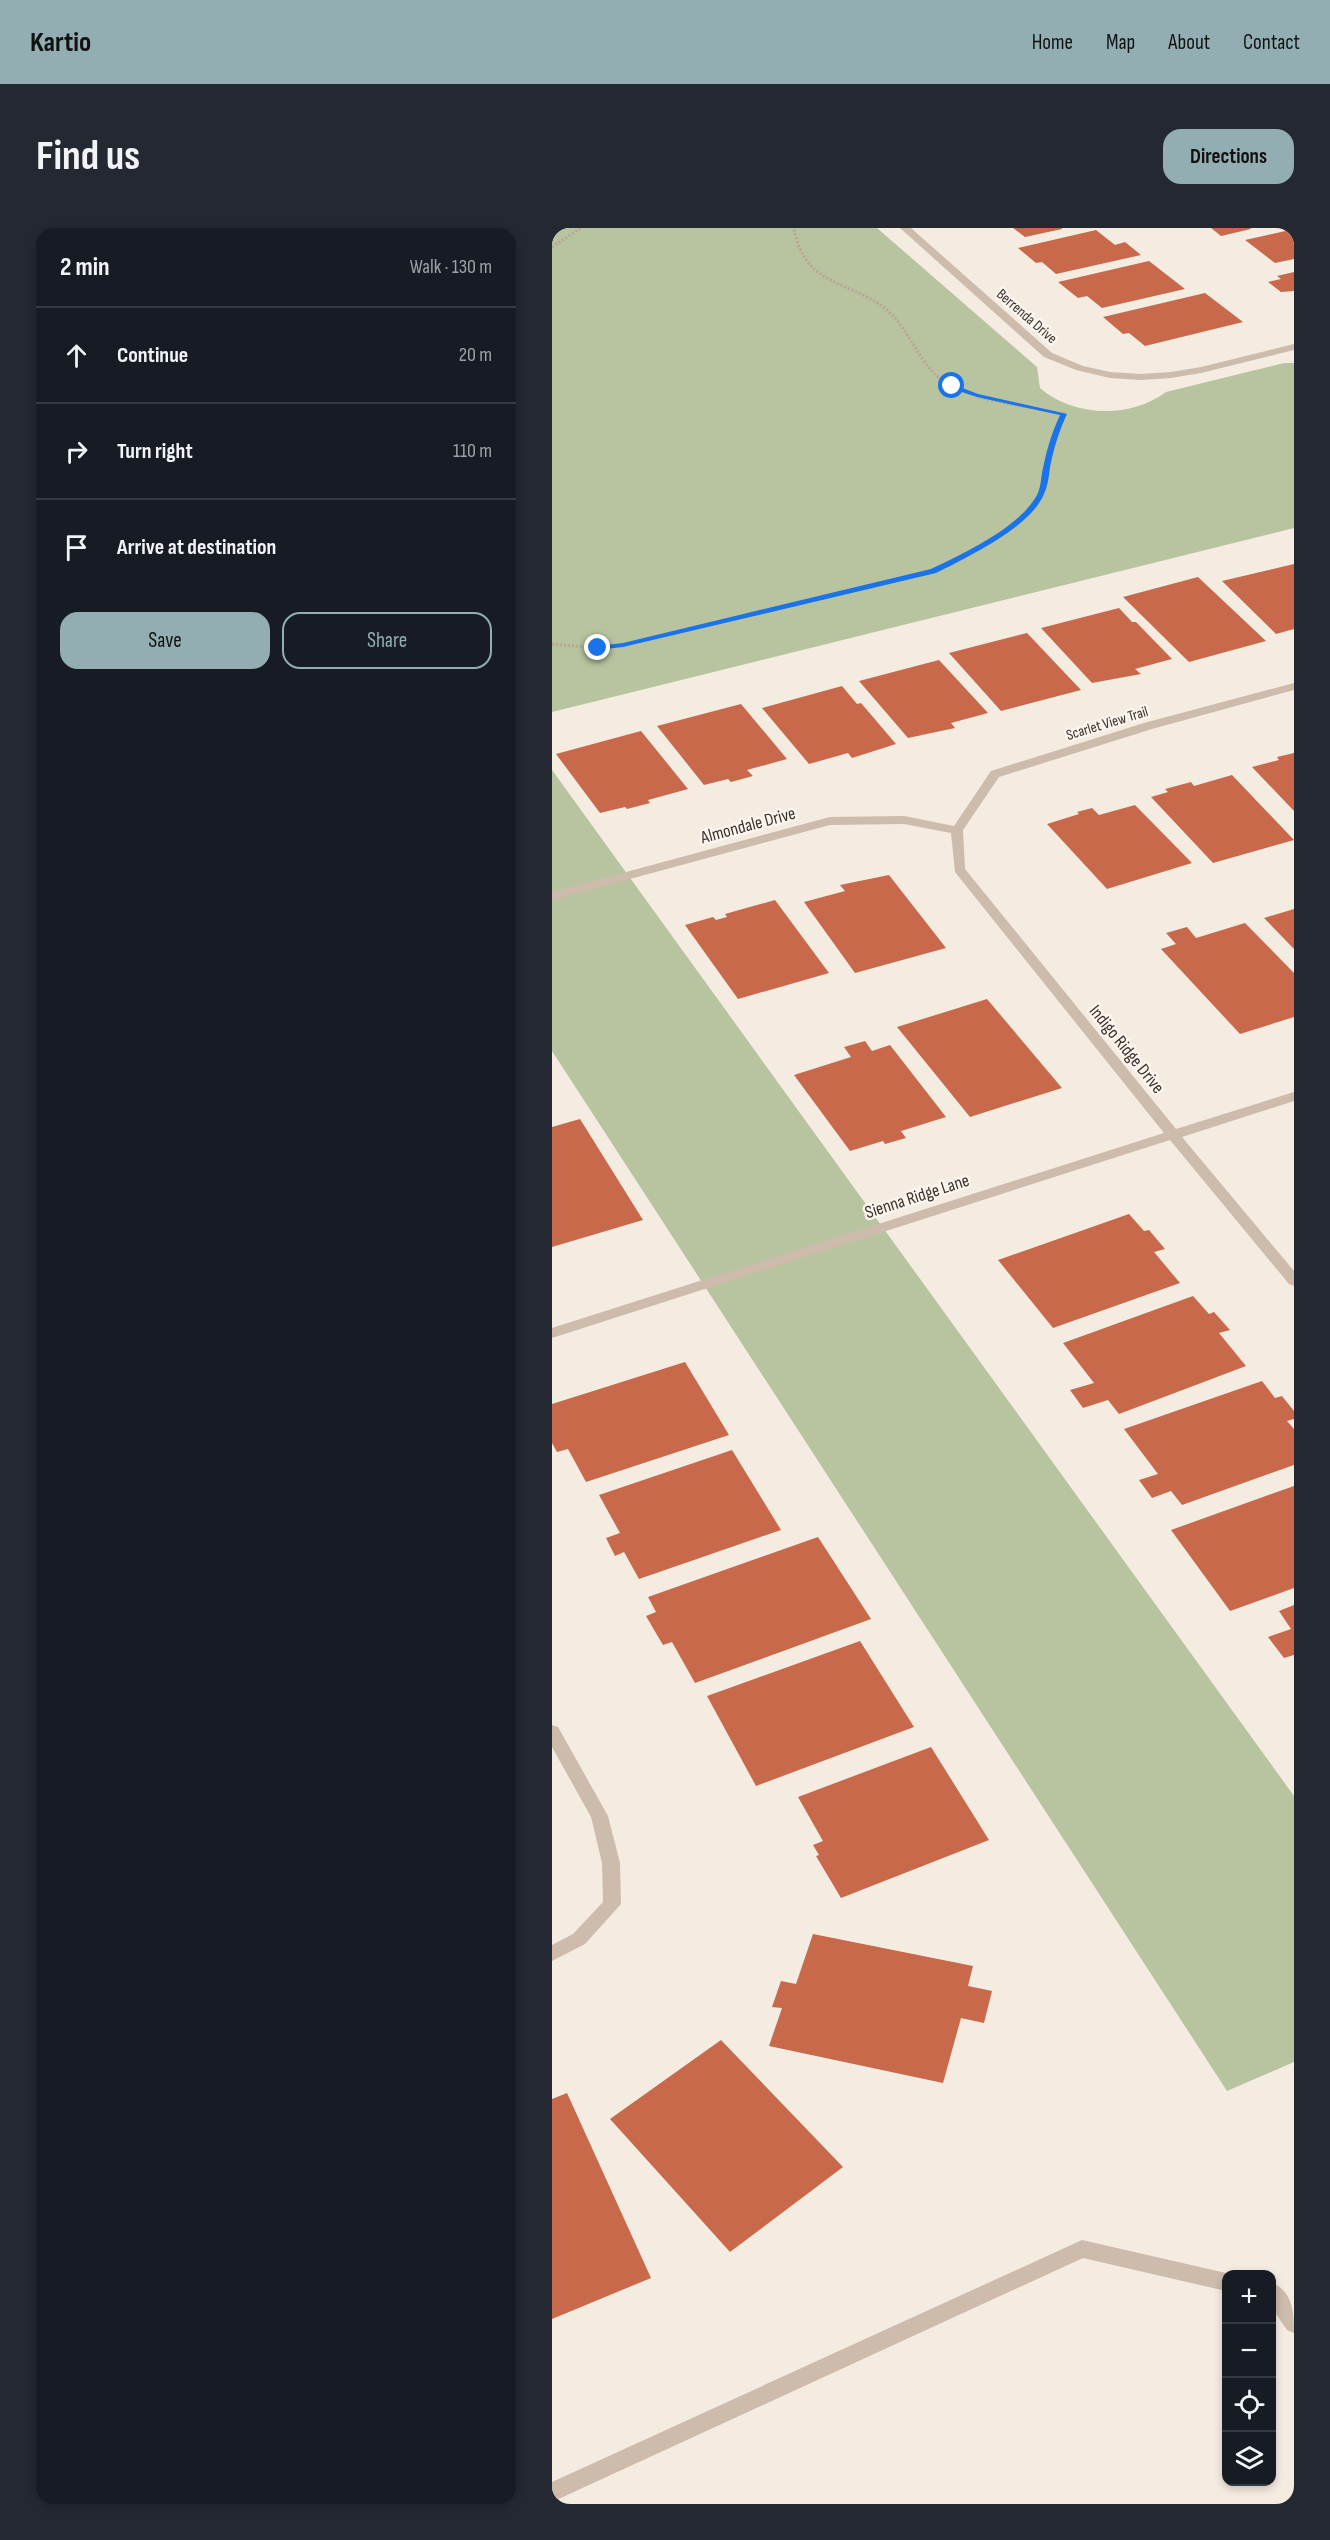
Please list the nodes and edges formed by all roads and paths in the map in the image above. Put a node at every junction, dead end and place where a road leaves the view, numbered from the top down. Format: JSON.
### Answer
{"nodes":[{"id":1,"x":581,"y":228,"type":"edge"},
{"id":2,"x":794,"y":228,"type":"edge"},
{"id":3,"x":905,"y":228,"type":"edge"},
{"id":4,"x":552,"y":248,"type":"edge"},
{"id":5,"x":1294,"y":347,"type":"edge"},
{"id":6,"x":552,"y":644,"type":"edge"},
{"id":7,"x":1294,"y":686,"type":"edge"},
{"id":8,"x":957,"y":830,"type":"junction"},
{"id":9,"x":552,"y":896,"type":"edge"},
{"id":10,"x":1294,"y":1096,"type":"edge"},
{"id":11,"x":1173,"y":1135,"type":"junction"},
{"id":12,"x":1294,"y":1281,"type":"edge"},
{"id":13,"x":552,"y":1334,"type":"edge"},
{"id":14,"x":552,"y":1732,"type":"edge"},
{"id":15,"x":552,"y":1954,"type":"edge"},
{"id":16,"x":1222,"y":2281,"type":"edge"},
{"id":17,"x":1276,"y":2298,"type":"edge"},
{"id":18,"x":1294,"y":2324,"type":"edge"},
{"id":19,"x":552,"y":2492,"type":"edge"}],
"edges":[{"from":1,"to":4,"type":"path"},
{"from":2,"to":6,"type":"path"},
{"from":3,"to":5,"type":"street","name":"Berrenda Drive"},
{"from":7,"to":8,"type":"street","name":"Scarlet View Trail"},
{"from":8,"to":9,"type":"street","name":"Almondale Drive"},
{"from":8,"to":11,"type":"street","name":"Indigo Ridge Drive"},
{"from":10,"to":11,"type":"street","name":"Sienna Ridge Lane"},
{"from":11,"to":12,"type":"street","name":"Indigo Ridge Drive"},
{"from":11,"to":13,"type":"street","name":"Sienna Ridge Lane"},
{"from":14,"to":15,"type":"street"},
{"from":16,"to":19,"type":"street"},
{"from":17,"to":18,"type":"street"}]}
